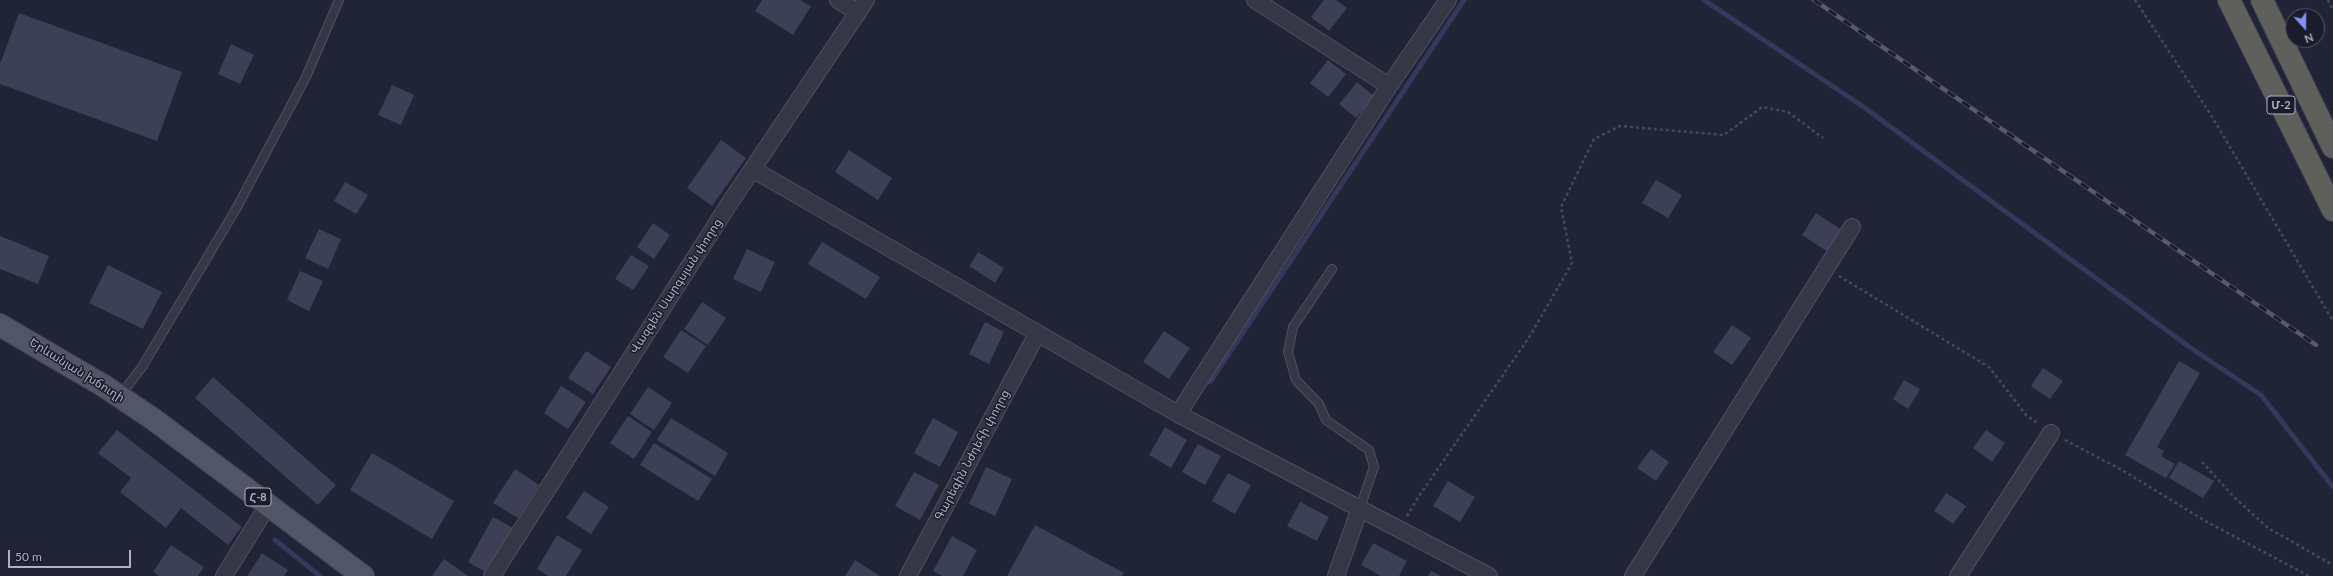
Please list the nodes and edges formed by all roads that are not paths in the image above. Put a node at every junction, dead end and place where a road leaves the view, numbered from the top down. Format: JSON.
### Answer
{"nodes":[{"id":1,"x":339,"y":0,"type":"edge"},
{"id":2,"x":838,"y":0,"type":"edge"},
{"id":3,"x":1255,"y":0,"type":"edge"},
{"id":4,"x":1448,"y":0,"type":"edge"},
{"id":5,"x":2229,"y":0,"type":"edge"},
{"id":6,"x":2262,"y":0,"type":"edge"},
{"id":7,"x":862,"y":6,"type":"edge"},
{"id":8,"x":1388,"y":86,"type":"junction"},
{"id":9,"x":2333,"y":148,"type":"edge"},
{"id":10,"x":754,"y":170,"type":"junction"},
{"id":11,"x":2333,"y":210,"type":"edge"},
{"id":12,"x":1852,"y":227,"type":"dead end"},
{"id":13,"x":1332,"y":270,"type":"dead end"},
{"id":14,"x":0,"y":325,"type":"edge"},
{"id":15,"x":1037,"y":334,"type":"junction"},
{"id":16,"x":119,"y":396,"type":"junction"},
{"id":17,"x":1178,"y":414,"type":"junction"},
{"id":18,"x":2051,"y":433,"type":"dead end"},
{"id":19,"x":268,"y":505,"type":"junction"},
{"id":20,"x":1360,"y":508,"type":"junction"},
{"id":21,"x":224,"y":576,"type":"edge"},
{"id":22,"x":363,"y":576,"type":"edge"},
{"id":23,"x":492,"y":576,"type":"edge"},
{"id":24,"x":908,"y":576,"type":"edge"},
{"id":25,"x":1336,"y":576,"type":"edge"},
{"id":26,"x":1489,"y":576,"type":"edge"},
{"id":27,"x":1633,"y":576,"type":"edge"},
{"id":28,"x":1958,"y":576,"type":"edge"}],
"edges":[{"from":1,"to":16,"type":"lane"},
{"from":2,"to":7,"type":"street"},
{"from":3,"to":8,"type":"street"},
{"from":4,"to":8,"type":"street"},
{"from":5,"to":11,"type":"highway","number":"Մ-2"},
{"from":6,"to":9,"type":"highway","number":"Մ-2"},
{"from":7,"to":10,"type":"street","name":"Վազգեն Սարգսյան փողոց"},
{"from":8,"to":17,"type":"street"},
{"from":10,"to":15,"type":"street"},
{"from":10,"to":23,"type":"street","name":"Վազգեն Սարգսյան փողոց"},
{"from":12,"to":27,"type":"street"},
{"from":13,"to":20,"type":"lane"},
{"from":14,"to":16,"type":"main road","name":"Երևանյան խճուղի","number":"Հ-8"},
{"from":15,"to":17,"type":"street"},
{"from":15,"to":24,"type":"street","name":"Գարեգին Նժդեհի փողոց"},
{"from":16,"to":19,"type":"main road","name":"Երևանյան խճուղի","number":"Հ-8"},
{"from":17,"to":20,"type":"street"},
{"from":18,"to":28,"type":"street"},
{"from":19,"to":21,"type":"street"},
{"from":19,"to":22,"type":"main road","number":"Հ-8"},
{"from":20,"to":25,"type":"street"},
{"from":20,"to":26,"type":"street"}]}
